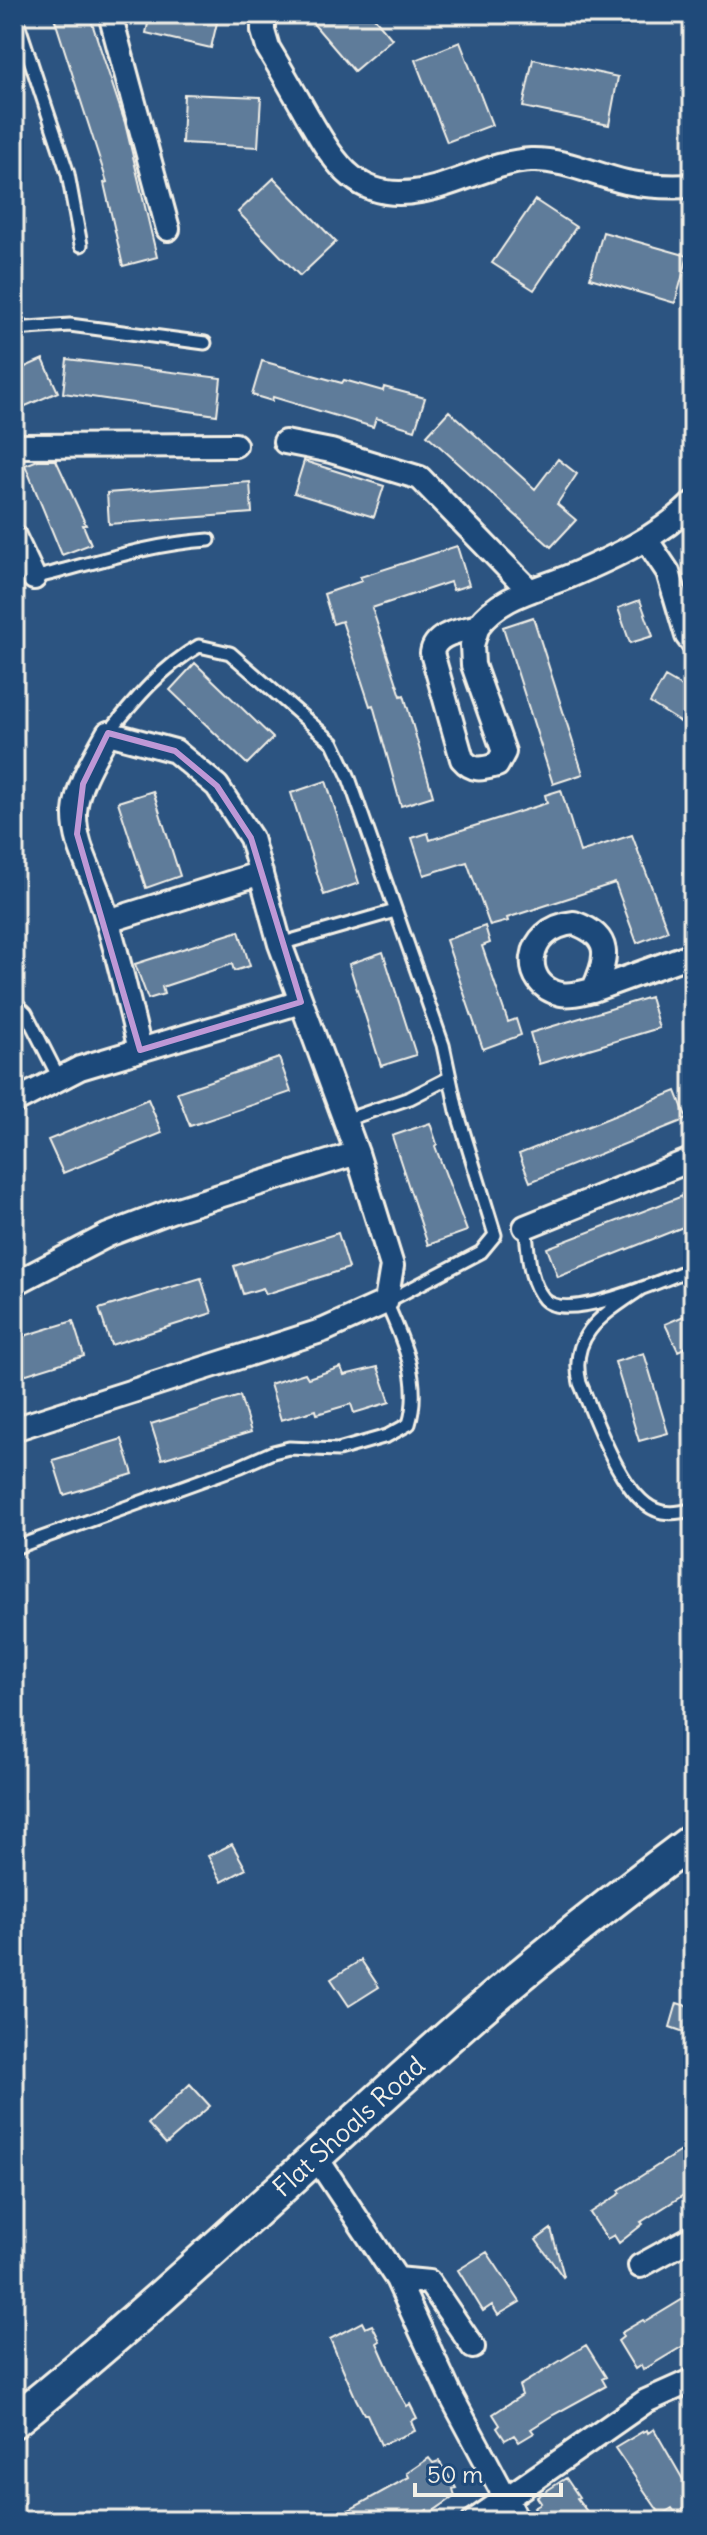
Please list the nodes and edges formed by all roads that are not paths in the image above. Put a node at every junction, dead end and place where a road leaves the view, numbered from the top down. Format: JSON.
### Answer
{"nodes":[{"id":1,"x":15,"y":14,"type":"edge"},
{"id":2,"x":110,"y":14,"type":"edge"},
{"id":3,"x":263,"y":14,"type":"edge"},
{"id":4,"x":693,"y":186,"type":"edge"},
{"id":5,"x":168,"y":229,"type":"dead end"},
{"id":6,"x":81,"y":245,"type":"dead end"},
{"id":7,"x":14,"y":329,"type":"edge"},
{"id":8,"x":205,"y":343,"type":"dead end"},
{"id":9,"x":285,"y":442,"type":"dead end"},
{"id":10,"x":235,"y":445,"type":"dead end"},
{"id":11,"x":14,"y":446,"type":"edge"},
{"id":12,"x":693,"y":503,"type":"edge"},
{"id":13,"x":14,"y":536,"type":"edge"},
{"id":14,"x":646,"y":539,"type":"junction"},
{"id":15,"x":209,"y":540,"type":"dead end"},
{"id":16,"x":34,"y":578,"type":"joint"},
{"id":17,"x":530,"y":591,"type":"junction"},
{"id":18,"x":478,"y":626,"type":"junction"},
{"id":19,"x":693,"y":644,"type":"edge"},
{"id":20,"x":108,"y":733,"type":"junction"},
{"id":21,"x":261,"y":873,"type":"junction"},
{"id":22,"x":395,"y":911,"type":"junction"},
{"id":23,"x":108,"y":921,"type":"junction"},
{"id":24,"x":280,"y":944,"type":"junction"},
{"id":25,"x":693,"y":954,"type":"edge"},
{"id":26,"x":593,"y":990,"type":"dead end"},
{"id":27,"x":14,"y":1001,"type":"edge"},
{"id":28,"x":301,"y":1002,"type":"junction"},
{"id":29,"x":140,"y":1050,"type":"junction"},
{"id":30,"x":59,"y":1078,"type":"junction"},
{"id":31,"x":449,"y":1078,"type":"junction"},
{"id":32,"x":14,"y":1102,"type":"edge"},
{"id":33,"x":345,"y":1120,"type":"junction"},
{"id":34,"x":357,"y":1153,"type":"junction"},
{"id":35,"x":693,"y":1159,"type":"edge"},
{"id":36,"x":525,"y":1227,"type":"joint"},
{"id":37,"x":693,"y":1268,"type":"edge"},
{"id":38,"x":14,"y":1284,"type":"edge"},
{"id":39,"x":642,"y":1288,"type":"junction"},
{"id":40,"x":386,"y":1302,"type":"junction"},
{"id":41,"x":14,"y":1429,"type":"edge"},
{"id":42,"x":693,"y":1510,"type":"edge"},
{"id":43,"x":14,"y":1548,"type":"edge"},
{"id":44,"x":693,"y":1840,"type":"edge"},
{"id":45,"x":316,"y":2157,"type":"junction"},
{"id":46,"x":693,"y":2237,"type":"edge"},
{"id":47,"x":640,"y":2266,"type":"dead end"},
{"id":48,"x":397,"y":2279,"type":"junction"},
{"id":49,"x":473,"y":2347,"type":"dead end"},
{"id":50,"x":690,"y":2387,"type":"edge"},
{"id":51,"x":14,"y":2421,"type":"edge"},
{"id":52,"x":506,"y":2498,"type":"junction"},
{"id":53,"x":474,"y":2521,"type":"edge"},
{"id":54,"x":518,"y":2521,"type":"edge"}],
"edges":[{"from":1,"to":6,"type":"lane"},
{"from":2,"to":5,"type":"street"},
{"from":3,"to":4,"type":"street"},
{"from":7,"to":8,"type":"lane"},
{"from":9,"to":17,"type":"street"},
{"from":10,"to":11,"type":"street"},
{"from":12,"to":14,"type":"street"},
{"from":13,"to":16,"type":"street"},
{"from":14,"to":17,"type":"street"},
{"from":14,"to":19,"type":"street"},
{"from":15,"to":16,"type":"lane"},
{"from":17,"to":18,"type":"street"},
{"from":18,"to":18,"type":"street"},
{"from":20,"to":21,"type":"street"},
{"from":20,"to":22,"type":"lane"},
{"from":20,"to":23,"type":"street"},
{"from":21,"to":23,"type":"street"},
{"from":21,"to":24,"type":"street"},
{"from":22,"to":24,"type":"lane"},
{"from":22,"to":31,"type":"lane"},
{"from":23,"to":29,"type":"street"},
{"from":24,"to":28,"type":"street"},
{"from":25,"to":26,"type":"street"},
{"from":27,"to":30,"type":"lane"},
{"from":28,"to":29,"type":"street"},
{"from":28,"to":33,"type":"street"},
{"from":29,"to":30,"type":"street"},
{"from":30,"to":32,"type":"street"},
{"from":31,"to":33,"type":"lane"},
{"from":31,"to":40,"type":"lane"},
{"from":33,"to":34,"type":"street"},
{"from":34,"to":38,"type":"street"},
{"from":34,"to":40,"type":"street"},
{"from":35,"to":36,"type":"street"},
{"from":36,"to":39,"type":"lane"},
{"from":37,"to":39,"type":"lane"},
{"from":39,"to":42,"type":"lane"},
{"from":40,"to":41,"type":"street"},
{"from":40,"to":43,"type":"lane"},
{"from":44,"to":45,"type":"street","name":"Flat Shoals Road"},
{"from":45,"to":48,"type":"street"},
{"from":45,"to":51,"type":"street","name":"Flat Shoals Road"},
{"from":46,"to":47,"type":"street"},
{"from":48,"to":49,"type":"street"},
{"from":48,"to":52,"type":"street"},
{"from":50,"to":52,"type":"street"},
{"from":52,"to":53,"type":"street"},
{"from":52,"to":54,"type":"street"}]}
